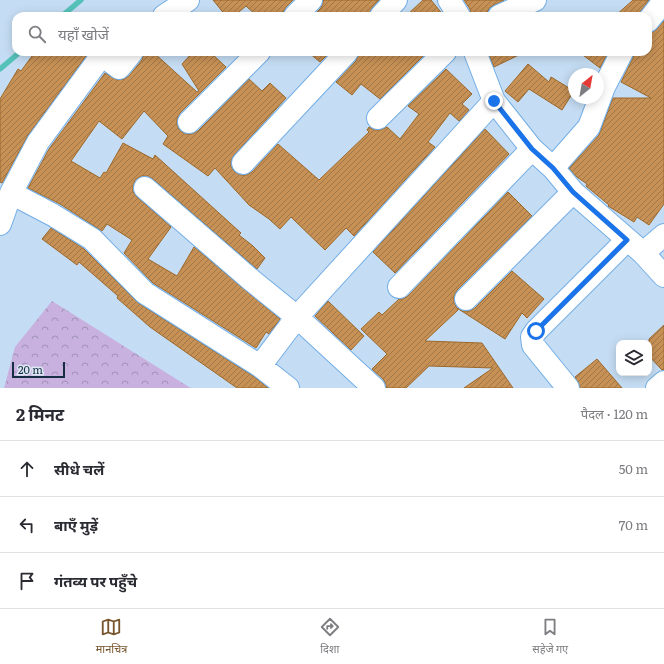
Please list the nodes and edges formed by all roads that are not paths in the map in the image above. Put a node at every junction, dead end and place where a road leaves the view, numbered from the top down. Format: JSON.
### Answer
{"nodes":[{"id":1,"x":188,"y":0,"type":"edge"},
{"id":2,"x":311,"y":0,"type":"edge"},
{"id":3,"x":396,"y":0,"type":"edge"},
{"id":4,"x":449,"y":0,"type":"edge"},
{"id":5,"x":535,"y":0,"type":"edge"},
{"id":6,"x":664,"y":1,"type":"edge"},
{"id":7,"x":170,"y":12,"type":"edge"},
{"id":8,"x":299,"y":12,"type":"edge"},
{"id":9,"x":385,"y":12,"type":"edge"},
{"id":10,"x":456,"y":12,"type":"edge"},
{"id":11,"x":508,"y":12,"type":"edge"},
{"id":12,"x":652,"y":16,"type":"edge"},
{"id":13,"x":101,"y":56,"type":"edge"},
{"id":14,"x":103,"y":56,"type":"edge"},
{"id":15,"x":129,"y":56,"type":"edge"},
{"id":16,"x":255,"y":56,"type":"edge"},
{"id":17,"x":343,"y":56,"type":"edge"},
{"id":18,"x":441,"y":56,"type":"edge"},
{"id":19,"x":477,"y":56,"type":"edge"},
{"id":20,"x":620,"y":56,"type":"edge"},
{"id":21,"x":494,"y":101,"type":"junction"},
{"id":22,"x":378,"y":118,"type":"dead end"},
{"id":23,"x":189,"y":122,"type":"dead end"},
{"id":24,"x":532,"y":149,"type":"junction"},
{"id":25,"x":244,"y":163,"type":"dead end"},
{"id":26,"x":553,"y":168,"type":"junction"},
{"id":27,"x":145,"y":188,"type":"dead end"},
{"id":28,"x":573,"y":192,"type":"junction"},
{"id":29,"x":11,"y":193,"type":"junction"},
{"id":30,"x":0,"y":224,"type":"edge"},
{"id":31,"x":664,"y":235,"type":"edge"},
{"id":32,"x":635,"y":247,"type":"junction"},
{"id":33,"x":664,"y":276,"type":"edge"},
{"id":34,"x":399,"y":287,"type":"dead end"},
{"id":35,"x":466,"y":299,"type":"dead end"},
{"id":36,"x":297,"y":317,"type":"junction"},
{"id":37,"x":260,"y":366,"type":"junction"},
{"id":38,"x":664,"y":382,"type":"edge"},
{"id":39,"x":288,"y":388,"type":"edge"},
{"id":40,"x":374,"y":388,"type":"edge"},
{"id":41,"x":568,"y":388,"type":"edge"},
{"id":42,"x":657,"y":388,"type":"edge"}],
"edges":[{"from":1,"to":7,"type":"street"},
{"from":2,"to":8,"type":"street"},
{"from":3,"to":9,"type":"street"},
{"from":4,"to":10,"type":"street"},
{"from":5,"to":11,"type":"street"},
{"from":6,"to":12,"type":"street"},
{"from":13,"to":29,"type":"street"},
{"from":14,"to":15,"type":"street"},
{"from":16,"to":23,"type":"street"},
{"from":17,"to":25,"type":"street"},
{"from":18,"to":22,"type":"street"},
{"from":19,"to":21,"type":"street"},
{"from":20,"to":26,"type":"street"},
{"from":21,"to":24,"type":"street"},
{"from":21,"to":36,"type":"street"},
{"from":24,"to":26,"type":"street"},
{"from":24,"to":34,"type":"street"},
{"from":26,"to":28,"type":"street"},
{"from":27,"to":36,"type":"street"},
{"from":28,"to":32,"type":"street"},
{"from":28,"to":35,"type":"street"},
{"from":29,"to":30,"type":"street"},
{"from":29,"to":37,"type":"street"},
{"from":31,"to":32,"type":"street"},
{"from":32,"to":33,"type":"street"},
{"from":32,"to":41,"type":"street"},
{"from":36,"to":37,"type":"street"},
{"from":36,"to":40,"type":"street"},
{"from":37,"to":39,"type":"street"},
{"from":38,"to":42,"type":"street"}]}
